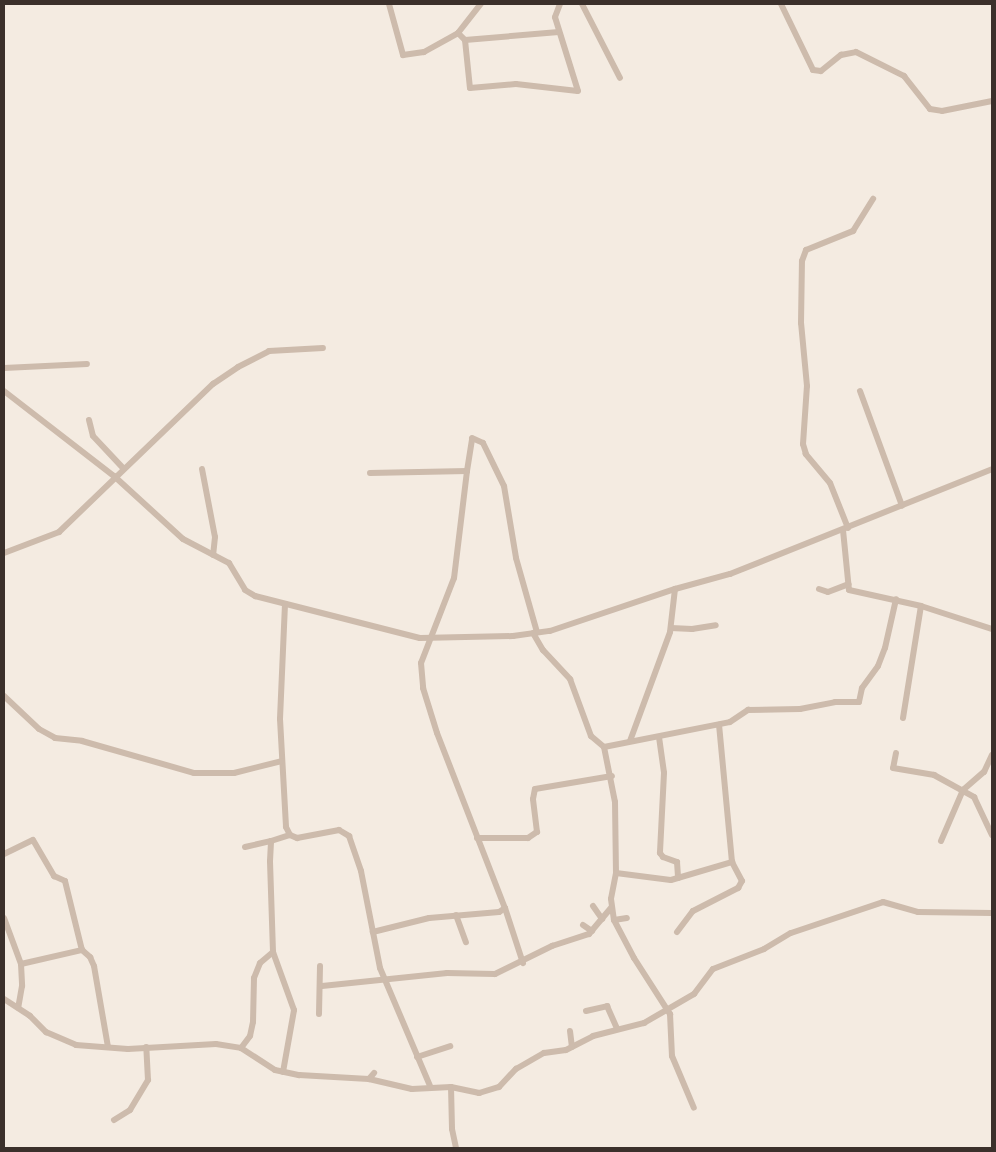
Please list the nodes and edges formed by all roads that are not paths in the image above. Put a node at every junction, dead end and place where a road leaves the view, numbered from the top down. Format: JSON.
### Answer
{"nodes":[{"id":1,"x":389,"y":4,"type":"edge"},
{"id":2,"x":480,"y":4,"type":"edge"},
{"id":3,"x":560,"y":4,"type":"edge"},
{"id":4,"x":582,"y":4,"type":"edge"},
{"id":5,"x":781,"y":4,"type":"edge"},
{"id":6,"x":559,"y":32,"type":"junction"},
{"id":7,"x":458,"y":33,"type":"junction"},
{"id":8,"x":465,"y":40,"type":"junction"},
{"id":9,"x":620,"y":78,"type":"dead end"},
{"id":10,"x":992,"y":101,"type":"edge"},
{"id":11,"x":873,"y":199,"type":"dead end"},
{"id":12,"x":323,"y":348,"type":"dead end"},
{"id":13,"x":87,"y":364,"type":"dead end"},
{"id":14,"x":4,"y":368,"type":"edge"},
{"id":15,"x":4,"y":392,"type":"edge"},
{"id":16,"x":860,"y":392,"type":"dead end"},
{"id":17,"x":89,"y":420,"type":"dead end"},
{"id":18,"x":123,"y":468,"type":"junction"},
{"id":19,"x":202,"y":469,"type":"dead end"},
{"id":20,"x":992,"y":469,"type":"edge"},
{"id":21,"x":467,"y":471,"type":"junction"},
{"id":22,"x":370,"y":473,"type":"dead end"},
{"id":23,"x":114,"y":476,"type":"junction"},
{"id":24,"x":902,"y":506,"type":"junction"},
{"id":25,"x":846,"y":529,"type":"junction"},
{"id":26,"x":4,"y":553,"type":"edge"},
{"id":27,"x":213,"y":555,"type":"junction"},
{"id":28,"x":849,"y":584,"type":"junction"},
{"id":29,"x":675,"y":589,"type":"junction"},
{"id":30,"x":819,"y":589,"type":"dead end"},
{"id":31,"x":896,"y":599,"type":"junction"},
{"id":32,"x":285,"y":604,"type":"junction"},
{"id":33,"x":921,"y":606,"type":"junction"},
{"id":34,"x":716,"y":625,"type":"dead end"},
{"id":35,"x":671,"y":628,"type":"junction"},
{"id":36,"x":992,"y":628,"type":"edge"},
{"id":37,"x":535,"y":633,"type":"junction"},
{"id":38,"x":430,"y":638,"type":"junction"},
{"id":39,"x":4,"y":696,"type":"edge"},
{"id":40,"x":903,"y":718,"type":"dead end"},
{"id":41,"x":719,"y":725,"type":"junction"},
{"id":42,"x":659,"y":737,"type":"junction"},
{"id":43,"x":630,"y":741,"type":"junction"},
{"id":44,"x":604,"y":747,"type":"junction"},
{"id":45,"x":896,"y":752,"type":"dead end"},
{"id":46,"x":992,"y":755,"type":"edge"},
{"id":47,"x":282,"y":761,"type":"junction"},
{"id":48,"x":612,"y":776,"type":"junction"},
{"id":49,"x":963,"y":790,"type":"junction"},
{"id":50,"x":992,"y":835,"type":"edge"},
{"id":51,"x":290,"y":836,"type":"junction"},
{"id":52,"x":477,"y":838,"type":"junction"},
{"id":53,"x":271,"y":841,"type":"junction"},
{"id":54,"x":941,"y":841,"type":"dead end"},
{"id":55,"x":245,"y":847,"type":"dead end"},
{"id":56,"x":4,"y":854,"type":"edge"},
{"id":57,"x":732,"y":862,"type":"junction"},
{"id":58,"x":616,"y":873,"type":"junction"},
{"id":59,"x":678,"y":878,"type":"junction"},
{"id":60,"x":593,"y":906,"type":"dead end"},
{"id":61,"x":505,"y":908,"type":"junction"},
{"id":62,"x":611,"y":908,"type":"junction"},
{"id":63,"x":992,"y":913,"type":"edge"},
{"id":64,"x":456,"y":915,"type":"junction"},
{"id":65,"x":4,"y":918,"type":"edge"},
{"id":66,"x":627,"y":918,"type":"dead end"},
{"id":67,"x":602,"y":919,"type":"junction"},
{"id":68,"x":614,"y":920,"type":"junction"},
{"id":69,"x":583,"y":925,"type":"dead end"},
{"id":70,"x":592,"y":931,"type":"junction"},
{"id":71,"x":373,"y":932,"type":"junction"},
{"id":72,"x":677,"y":932,"type":"dead end"},
{"id":73,"x":466,"y":942,"type":"dead end"},
{"id":74,"x":82,"y":950,"type":"junction"},
{"id":75,"x":274,"y":952,"type":"junction"},
{"id":76,"x":523,"y":963,"type":"junction"},
{"id":77,"x":21,"y":964,"type":"junction"},
{"id":78,"x":320,"y":966,"type":"dead end"},
{"id":79,"x":387,"y":981,"type":"junction"},
{"id":80,"x":322,"y":986,"type":"junction"},
{"id":81,"x":4,"y":999,"type":"edge"},
{"id":82,"x":18,"y":1008,"type":"junction"},
{"id":83,"x":666,"y":1009,"type":"junction"},
{"id":84,"x":586,"y":1011,"type":"dead end"},
{"id":85,"x":319,"y":1014,"type":"dead end"},
{"id":86,"x":617,"y":1028,"type":"junction"},
{"id":87,"x":570,"y":1031,"type":"dead end"},
{"id":88,"x":450,"y":1046,"type":"dead end"},
{"id":89,"x":108,"y":1047,"type":"junction"},
{"id":90,"x":146,"y":1047,"type":"junction"},
{"id":91,"x":572,"y":1047,"type":"junction"},
{"id":92,"x":241,"y":1048,"type":"junction"},
{"id":93,"x":417,"y":1056,"type":"junction"},
{"id":94,"x":284,"y":1072,"type":"junction"},
{"id":95,"x":374,"y":1073,"type":"dead end"},
{"id":96,"x":369,"y":1079,"type":"junction"},
{"id":97,"x":430,"y":1086,"type":"junction"},
{"id":98,"x":451,"y":1086,"type":"junction"},
{"id":99,"x":694,"y":1108,"type":"dead end"},
{"id":100,"x":114,"y":1120,"type":"dead end"},
{"id":101,"x":456,"y":1148,"type":"edge"}],
"edges":[{"from":1,"to":7,"type":"street"},
{"from":2,"to":7,"type":"street"},
{"from":3,"to":6,"type":"street"},
{"from":4,"to":9,"type":"street"},
{"from":5,"to":10,"type":"street"},
{"from":6,"to":8,"type":"street"},
{"from":6,"to":8,"type":"street"},
{"from":7,"to":8,"type":"street"},
{"from":11,"to":25,"type":"street"},
{"from":12,"to":18,"type":"street"},
{"from":13,"to":14,"type":"street"},
{"from":15,"to":23,"type":"street"},
{"from":16,"to":24,"type":"street"},
{"from":17,"to":18,"type":"street"},
{"from":18,"to":23,"type":"street"},
{"from":19,"to":27,"type":"street"},
{"from":20,"to":24,"type":"street"},
{"from":21,"to":22,"type":"street"},
{"from":21,"to":37,"type":"street"},
{"from":21,"to":38,"type":"street"},
{"from":23,"to":26,"type":"street"},
{"from":23,"to":27,"type":"street"},
{"from":24,"to":25,"type":"street"},
{"from":25,"to":28,"type":"street"},
{"from":25,"to":29,"type":"street"},
{"from":27,"to":32,"type":"street"},
{"from":28,"to":30,"type":"street"},
{"from":28,"to":31,"type":"street"},
{"from":29,"to":35,"type":"street"},
{"from":29,"to":37,"type":"street"},
{"from":31,"to":33,"type":"street"},
{"from":31,"to":41,"type":"street"},
{"from":32,"to":38,"type":"street"},
{"from":32,"to":47,"type":"street"},
{"from":33,"to":36,"type":"street"},
{"from":33,"to":40,"type":"street"},
{"from":34,"to":35,"type":"street"},
{"from":35,"to":43,"type":"street"},
{"from":37,"to":38,"type":"street"},
{"from":37,"to":44,"type":"street"},
{"from":38,"to":52,"type":"street"},
{"from":39,"to":47,"type":"street"},
{"from":41,"to":42,"type":"street"},
{"from":41,"to":57,"type":"street"},
{"from":42,"to":43,"type":"street"},
{"from":42,"to":59,"type":"street"},
{"from":43,"to":44,"type":"street"},
{"from":44,"to":48,"type":"street"},
{"from":45,"to":49,"type":"street"},
{"from":46,"to":49,"type":"street"},
{"from":47,"to":51,"type":"street"},
{"from":48,"to":52,"type":"street"},
{"from":48,"to":58,"type":"street"},
{"from":49,"to":50,"type":"street"},
{"from":49,"to":54,"type":"street"},
{"from":51,"to":53,"type":"street"},
{"from":51,"to":71,"type":"street"},
{"from":52,"to":61,"type":"street"},
{"from":53,"to":55,"type":"street"},
{"from":53,"to":75,"type":"street"},
{"from":56,"to":74,"type":"street"},
{"from":57,"to":59,"type":"street"},
{"from":57,"to":72,"type":"street"},
{"from":58,"to":59,"type":"street"},
{"from":58,"to":62,"type":"street"},
{"from":60,"to":67,"type":"street"},
{"from":61,"to":64,"type":"street"},
{"from":61,"to":76,"type":"street"},
{"from":62,"to":67,"type":"street"},
{"from":62,"to":68,"type":"street"},
{"from":63,"to":83,"type":"street"},
{"from":64,"to":71,"type":"street"},
{"from":64,"to":73,"type":"street"},
{"from":65,"to":77,"type":"street"},
{"from":66,"to":68,"type":"street"},
{"from":67,"to":70,"type":"street"},
{"from":68,"to":83,"type":"street"},
{"from":69,"to":70,"type":"street"},
{"from":70,"to":76,"type":"street"},
{"from":71,"to":79,"type":"street"},
{"from":74,"to":77,"type":"street"},
{"from":74,"to":89,"type":"street"},
{"from":75,"to":92,"type":"street"},
{"from":75,"to":94,"type":"street"},
{"from":76,"to":79,"type":"street"},
{"from":77,"to":82,"type":"street"},
{"from":78,"to":80,"type":"street"},
{"from":79,"to":80,"type":"street"},
{"from":79,"to":93,"type":"street"},
{"from":80,"to":85,"type":"street"},
{"from":81,"to":82,"type":"street"},
{"from":82,"to":89,"type":"street"},
{"from":83,"to":86,"type":"street"},
{"from":83,"to":99,"type":"street"},
{"from":84,"to":86,"type":"street"},
{"from":86,"to":91,"type":"street"},
{"from":87,"to":91,"type":"street"},
{"from":88,"to":93,"type":"street"},
{"from":89,"to":90,"type":"street"},
{"from":90,"to":92,"type":"street"},
{"from":90,"to":100,"type":"street"},
{"from":91,"to":98,"type":"street"},
{"from":92,"to":94,"type":"street"},
{"from":93,"to":97,"type":"street"},
{"from":94,"to":96,"type":"street"},
{"from":95,"to":96,"type":"street"},
{"from":96,"to":97,"type":"street"},
{"from":97,"to":98,"type":"street"},
{"from":98,"to":101,"type":"street"}]}
